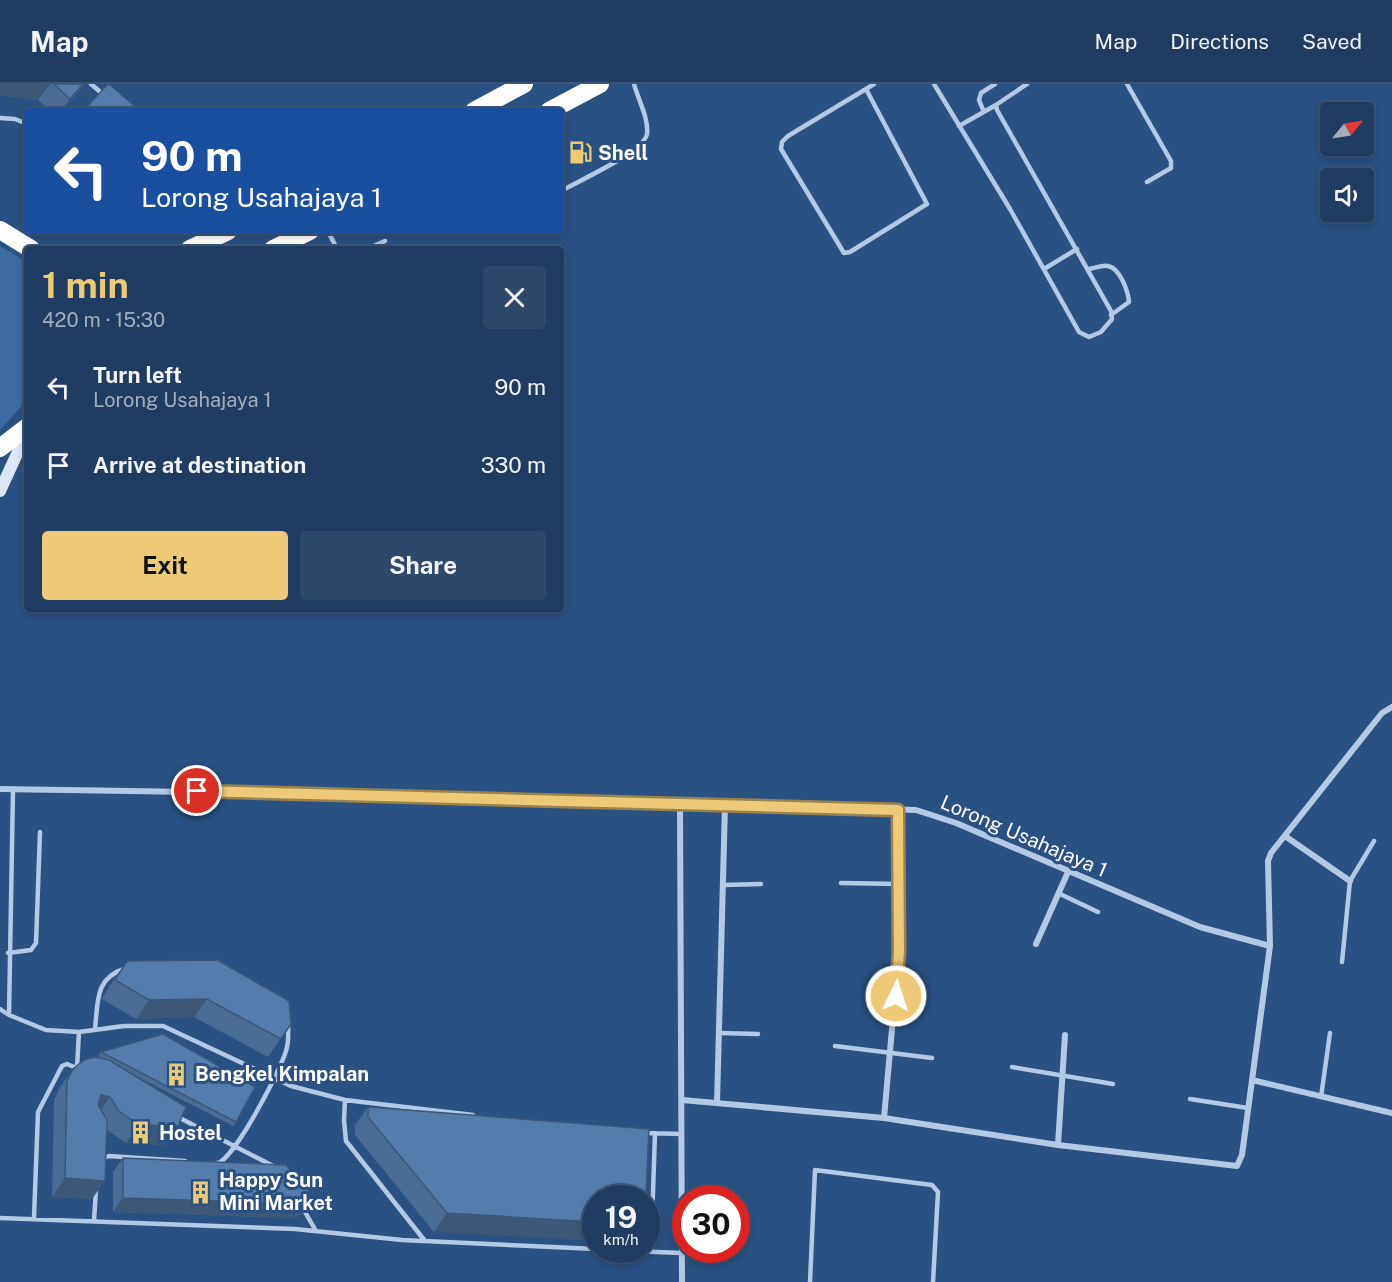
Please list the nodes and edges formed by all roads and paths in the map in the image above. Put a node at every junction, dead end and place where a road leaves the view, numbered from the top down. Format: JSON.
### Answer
{"nodes":[{"id":1,"x":91,"y":84,"type":"edge"},
{"id":2,"x":524,"y":84,"type":"edge"},
{"id":3,"x":600,"y":84,"type":"edge"},
{"id":4,"x":634,"y":84,"type":"edge"},
{"id":5,"x":874,"y":84,"type":"edge"},
{"id":6,"x":934,"y":84,"type":"edge"},
{"id":7,"x":995,"y":84,"type":"edge"},
{"id":8,"x":1027,"y":84,"type":"edge"},
{"id":9,"x":1127,"y":84,"type":"edge"},
{"id":10,"x":866,"y":89,"type":"junction"},
{"id":11,"x":107,"y":98,"type":"edge"},
{"id":12,"x":996,"y":105,"type":"junction"},
{"id":13,"x":480,"y":108,"type":"edge"},
{"id":14,"x":555,"y":108,"type":"edge"},
{"id":15,"x":984,"y":112,"type":"junction"},
{"id":16,"x":0,"y":118,"type":"edge"},
{"id":17,"x":24,"y":123,"type":"edge"},
{"id":18,"x":959,"y":126,"type":"junction"},
{"id":19,"x":1147,"y":182,"type":"dead end"},
{"id":20,"x":564,"y":189,"type":"edge"},
{"id":21,"x":0,"y":230,"type":"edge"},
{"id":22,"x":222,"y":234,"type":"edge"},
{"id":23,"x":304,"y":234,"type":"edge"},
{"id":24,"x":385,"y":241,"type":"dead end"},
{"id":25,"x":26,"y":246,"type":"edge"},
{"id":26,"x":196,"y":246,"type":"edge"},
{"id":27,"x":279,"y":246,"type":"edge"},
{"id":28,"x":374,"y":246,"type":"edge"},
{"id":29,"x":1077,"y":249,"type":"junction"},
{"id":30,"x":1044,"y":269,"type":"junction"},
{"id":31,"x":1089,"y":269,"type":"junction"},
{"id":32,"x":1111,"y":315,"type":"junction"},
{"id":33,"x":24,"y":429,"type":"edge"},
{"id":34,"x":24,"y":439,"type":"edge"},
{"id":35,"x":0,"y":448,"type":"edge"},
{"id":36,"x":0,"y":491,"type":"edge"},
{"id":37,"x":1392,"y":707,"type":"edge"},
{"id":38,"x":0,"y":789,"type":"edge"},
{"id":39,"x":13,"y":790,"type":"junction"},
{"id":40,"x":680,"y":804,"type":"junction"},
{"id":41,"x":725,"y":805,"type":"junction"},
{"id":42,"x":898,"y":810,"type":"junction"},
{"id":43,"x":40,"y":832,"type":"dead end"},
{"id":44,"x":1285,"y":836,"type":"junction"},
{"id":45,"x":1374,"y":841,"type":"dead end"},
{"id":46,"x":1068,"y":872,"type":"junction"},
{"id":47,"x":1350,"y":881,"type":"junction"},
{"id":48,"x":841,"y":883,"type":"dead end"},
{"id":49,"x":761,"y":884,"type":"dead end"},
{"id":50,"x":900,"y":884,"type":"junction"},
{"id":51,"x":723,"y":885,"type":"junction"},
{"id":52,"x":1058,"y":893,"type":"junction"},
{"id":53,"x":1098,"y":912,"type":"dead end"},
{"id":54,"x":1036,"y":944,"type":"dead end"},
{"id":55,"x":1270,"y":946,"type":"junction"},
{"id":56,"x":8,"y":953,"type":"junction"},
{"id":57,"x":1342,"y":962,"type":"dead end"},
{"id":58,"x":132,"y":967,"type":"edge"},
{"id":59,"x":0,"y":1009,"type":"edge"},
{"id":60,"x":286,"y":1012,"type":"edge"},
{"id":61,"x":9,"y":1015,"type":"junction"},
{"id":62,"x":94,"y":1029,"type":"junction"},
{"id":63,"x":79,"y":1032,"type":"junction"},
{"id":64,"x":718,"y":1033,"type":"junction"},
{"id":65,"x":1330,"y":1033,"type":"dead end"},
{"id":66,"x":758,"y":1034,"type":"dead end"},
{"id":67,"x":1065,"y":1035,"type":"dead end"},
{"id":68,"x":835,"y":1047,"type":"dead end"},
{"id":69,"x":889,"y":1054,"type":"junction"},
{"id":70,"x":932,"y":1058,"type":"dead end"},
{"id":71,"x":1012,"y":1067,"type":"dead end"},
{"id":72,"x":77,"y":1068,"type":"junction"},
{"id":73,"x":88,"y":1073,"type":"edge"},
{"id":74,"x":274,"y":1077,"type":"junction"},
{"id":75,"x":1061,"y":1077,"type":"junction"},
{"id":76,"x":1252,"y":1080,"type":"junction"},
{"id":77,"x":1113,"y":1084,"type":"dead end"},
{"id":78,"x":1321,"y":1097,"type":"junction"},
{"id":79,"x":345,"y":1100,"type":"junction"},
{"id":80,"x":682,"y":1100,"type":"junction"},
{"id":81,"x":1190,"y":1100,"type":"dead end"},
{"id":82,"x":717,"y":1103,"type":"junction"},
{"id":83,"x":1248,"y":1108,"type":"junction"},
{"id":84,"x":1392,"y":1113,"type":"edge"},
{"id":85,"x":173,"y":1114,"type":"edge"},
{"id":86,"x":474,"y":1115,"type":"edge"},
{"id":87,"x":884,"y":1118,"type":"junction"},
{"id":88,"x":633,"y":1131,"type":"edge"},
{"id":89,"x":656,"y":1133,"type":"junction"},
{"id":90,"x":682,"y":1134,"type":"junction"},
{"id":91,"x":237,"y":1145,"type":"junction"},
{"id":92,"x":1058,"y":1145,"type":"junction"},
{"id":93,"x":197,"y":1161,"type":"edge"},
{"id":94,"x":208,"y":1162,"type":"edge"},
{"id":95,"x":98,"y":1164,"type":"edge"},
{"id":96,"x":280,"y":1171,"type":"edge"},
{"id":97,"x":654,"y":1185,"type":"edge"},
{"id":98,"x":682,"y":1185,"type":"edge"},
{"id":99,"x":96,"y":1186,"type":"edge"},
{"id":100,"x":296,"y":1195,"type":"edge"},
{"id":101,"x":0,"y":1218,"type":"edge"},
{"id":102,"x":34,"y":1218,"type":"junction"},
{"id":103,"x":94,"y":1220,"type":"junction"},
{"id":104,"x":316,"y":1231,"type":"junction"},
{"id":105,"x":425,"y":1241,"type":"junction"},
{"id":106,"x":582,"y":1248,"type":"edge"},
{"id":107,"x":682,"y":1263,"type":"edge"},
{"id":108,"x":682,"y":1282,"type":"edge"},
{"id":109,"x":810,"y":1282,"type":"edge"},
{"id":110,"x":933,"y":1282,"type":"edge"}],
"edges":[{"from":1,"to":11,"type":"lane"},
{"from":2,"to":13,"type":"highway"},
{"from":3,"to":14,"type":"highway"},
{"from":4,"to":20,"type":"lane"},
{"from":5,"to":10,"type":"lane"},
{"from":6,"to":18,"type":"lane"},
{"from":7,"to":15,"type":"lane"},
{"from":8,"to":12,"type":"lane"},
{"from":9,"to":19,"type":"lane"},
{"from":10,"to":10,"type":"lane"},
{"from":12,"to":15,"type":"lane"},
{"from":12,"to":29,"type":"lane"},
{"from":15,"to":18,"type":"lane"},
{"from":16,"to":17,"type":"lane"},
{"from":18,"to":30,"type":"lane"},
{"from":21,"to":25,"type":"highway"},
{"from":22,"to":26,"type":"highway"},
{"from":23,"to":27,"type":"highway"},
{"from":24,"to":28,"type":"lane"},
{"from":29,"to":30,"type":"lane"},
{"from":29,"to":31,"type":"lane"},
{"from":30,"to":32,"type":"lane"},
{"from":31,"to":32,"type":"lane"},
{"from":31,"to":32,"type":"lane"},
{"from":33,"to":35,"type":"highway"},
{"from":34,"to":36,"type":"street"},
{"from":37,"to":44,"type":"street"},
{"from":38,"to":39,"type":"street","name":"Lorong Usahajaya 1"},
{"from":39,"to":40,"type":"street","name":"Lorong Usahajaya 1"},
{"from":39,"to":56,"type":"lane"},
{"from":40,"to":41,"type":"street","name":"Lorong Usahajaya 1"},
{"from":40,"to":80,"type":"street"},
{"from":41,"to":42,"type":"street","name":"Lorong Usahajaya 1"},
{"from":41,"to":51,"type":"street"},
{"from":42,"to":46,"type":"street","name":"Lorong Usahajaya 1"},
{"from":42,"to":50,"type":"street"},
{"from":43,"to":56,"type":"lane"},
{"from":44,"to":47,"type":"street"},
{"from":44,"to":55,"type":"street"},
{"from":45,"to":47,"type":"lane"},
{"from":46,"to":52,"type":"street"},
{"from":46,"to":55,"type":"street","name":"Lorong Usahajaya 1"},
{"from":47,"to":57,"type":"lane"},
{"from":48,"to":50,"type":"lane"},
{"from":49,"to":51,"type":"lane"},
{"from":50,"to":69,"type":"street"},
{"from":51,"to":64,"type":"street"},
{"from":52,"to":53,"type":"lane"},
{"from":52,"to":54,"type":"street"},
{"from":55,"to":76,"type":"street"},
{"from":56,"to":61,"type":"lane"},
{"from":58,"to":62,"type":"lane"},
{"from":59,"to":61,"type":"lane"},
{"from":60,"to":74,"type":"lane"},
{"from":61,"to":63,"type":"lane"},
{"from":62,"to":63,"type":"lane"},
{"from":62,"to":74,"type":"lane"},
{"from":63,"to":72,"type":"lane"},
{"from":64,"to":66,"type":"lane"},
{"from":64,"to":82,"type":"street"},
{"from":65,"to":78,"type":"lane"},
{"from":67,"to":75,"type":"street"},
{"from":68,"to":69,"type":"lane"},
{"from":69,"to":70,"type":"lane"},
{"from":69,"to":87,"type":"street"},
{"from":71,"to":75,"type":"lane"},
{"from":72,"to":73,"type":"lane"},
{"from":72,"to":102,"type":"lane"},
{"from":74,"to":79,"type":"lane"},
{"from":74,"to":91,"type":"lane"},
{"from":75,"to":77,"type":"lane"},
{"from":75,"to":92,"type":"street"},
{"from":76,"to":78,"type":"street"},
{"from":76,"to":83,"type":"street"},
{"from":78,"to":84,"type":"street"},
{"from":79,"to":86,"type":"lane"},
{"from":79,"to":105,"type":"lane"},
{"from":80,"to":82,"type":"street"},
{"from":80,"to":90,"type":"street"},
{"from":81,"to":83,"type":"lane"},
{"from":82,"to":87,"type":"street"},
{"from":83,"to":92,"type":"street"},
{"from":85,"to":91,"type":"lane"},
{"from":87,"to":92,"type":"street"},
{"from":88,"to":89,"type":"lane"},
{"from":89,"to":90,"type":"lane"},
{"from":89,"to":97,"type":"lane"},
{"from":90,"to":98,"type":"street"},
{"from":91,"to":94,"type":"lane"},
{"from":91,"to":96,"type":"lane"},
{"from":93,"to":95,"type":"lane"},
{"from":99,"to":103,"type":"lane"},
{"from":100,"to":104,"type":"lane"},
{"from":101,"to":102,"type":"lane"},
{"from":102,"to":103,"type":"lane"},
{"from":103,"to":104,"type":"lane"},
{"from":104,"to":105,"type":"lane"},
{"from":105,"to":106,"type":"lane"},
{"from":107,"to":108,"type":"street"},
{"from":109,"to":110,"type":"lane"}]}
